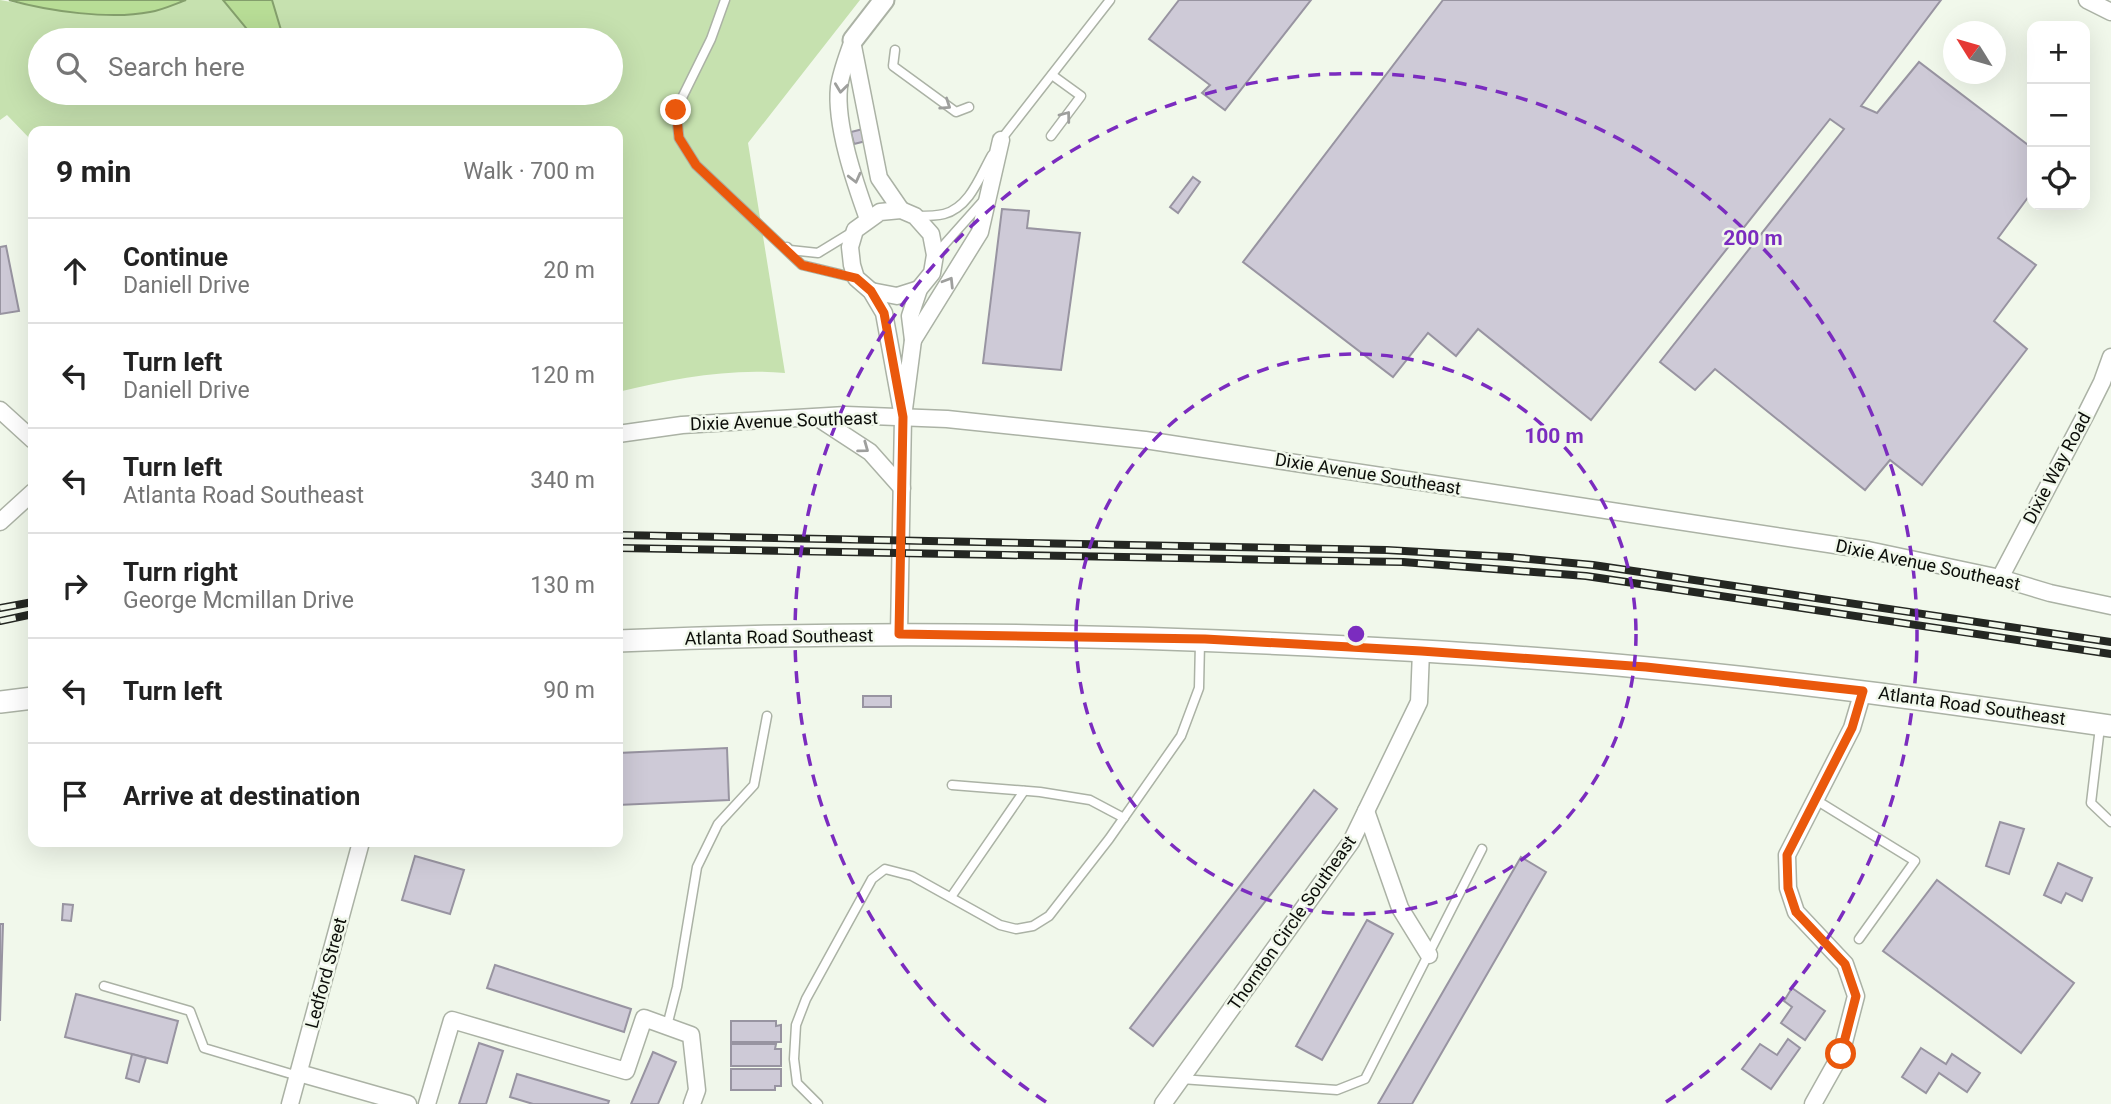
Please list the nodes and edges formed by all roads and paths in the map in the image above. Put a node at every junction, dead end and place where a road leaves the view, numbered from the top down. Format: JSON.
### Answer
{"nodes":[{"id":1,"x":725,"y":0,"type":"edge"},
{"id":2,"x":884,"y":0,"type":"edge"},
{"id":3,"x":1110,"y":0,"type":"edge"},
{"id":4,"x":2087,"y":0,"type":"edge"},
{"id":5,"x":2111,"y":12,"type":"edge"},
{"id":6,"x":852,"y":40,"type":"junction"},
{"id":7,"x":895,"y":50,"type":"dead end"},
{"id":8,"x":1052,"y":75,"type":"junction"},
{"id":9,"x":969,"y":107,"type":"dead end"},
{"id":10,"x":1051,"y":136,"type":"dead end"},
{"id":11,"x":1001,"y":140,"type":"junction"},
{"id":12,"x":696,"y":165,"type":"junction"},
{"id":13,"x":988,"y":195,"type":"junction"},
{"id":14,"x":908,"y":213,"type":"junction"},
{"id":15,"x":861,"y":225,"type":"junction"},
{"id":16,"x":935,"y":255,"type":"junction"},
{"id":17,"x":856,"y":278,"type":"junction"},
{"id":18,"x":919,"y":289,"type":"junction"},
{"id":19,"x":871,"y":291,"type":"junction"},
{"id":20,"x":913,"y":340,"type":"junction"},
{"id":21,"x":2111,"y":357,"type":"edge"},
{"id":22,"x":0,"y":410,"type":"edge"},
{"id":23,"x":903,"y":417,"type":"junction"},
{"id":24,"x":818,"y":418,"type":"junction"},
{"id":25,"x":623,"y":433,"type":"edge"},
{"id":26,"x":28,"y":435,"type":"edge"},
{"id":27,"x":902,"y":488,"type":"junction"},
{"id":28,"x":28,"y":497,"type":"edge"},
{"id":29,"x":0,"y":522,"type":"edge"},
{"id":30,"x":2000,"y":578,"type":"junction"},
{"id":31,"x":2111,"y":606,"type":"edge"},
{"id":32,"x":899,"y":634,"type":"junction"},
{"id":33,"x":1200,"y":639,"type":"junction"},
{"id":34,"x":623,"y":641,"type":"edge"},
{"id":35,"x":1421,"y":651,"type":"junction"},
{"id":36,"x":1863,"y":691,"type":"junction"},
{"id":37,"x":28,"y":699,"type":"edge"},
{"id":38,"x":0,"y":702,"type":"edge"},
{"id":39,"x":767,"y":716,"type":"dead end"},
{"id":40,"x":2105,"y":725,"type":"edge"},
{"id":41,"x":952,"y":785,"type":"dead end"},
{"id":42,"x":1024,"y":791,"type":"junction"},
{"id":43,"x":1816,"y":800,"type":"junction"},
{"id":44,"x":1366,"y":811,"type":"junction"},
{"id":45,"x":1124,"y":818,"type":"junction"},
{"id":46,"x":2111,"y":822,"type":"edge"},
{"id":47,"x":360,"y":847,"type":"edge"},
{"id":48,"x":1482,"y":849,"type":"dead end"},
{"id":49,"x":951,"y":897,"type":"junction"},
{"id":50,"x":1859,"y":939,"type":"dead end"},
{"id":51,"x":1429,"y":955,"type":"junction"},
{"id":52,"x":104,"y":986,"type":"dead end"},
{"id":53,"x":667,"y":1026,"type":"junction"},
{"id":54,"x":298,"y":1075,"type":"junction"},
{"id":55,"x":1181,"y":1079,"type":"junction"},
{"id":56,"x":290,"y":1104,"type":"edge"},
{"id":57,"x":408,"y":1104,"type":"edge"},
{"id":58,"x":427,"y":1104,"type":"edge"},
{"id":59,"x":692,"y":1104,"type":"edge"},
{"id":60,"x":818,"y":1104,"type":"edge"},
{"id":61,"x":1163,"y":1104,"type":"edge"},
{"id":62,"x":1814,"y":1104,"type":"edge"}],
"edges":[{"from":1,"to":12,"type":"lane"},
{"from":2,"to":6,"type":"street"},
{"from":3,"to":8,"type":"lane"},
{"from":4,"to":5,"type":"street"},
{"from":6,"to":14,"type":"street"},
{"from":6,"to":15,"type":"street","one_way":true},
{"from":7,"to":9,"type":"lane","one_way":true},
{"from":10,"to":8,"type":"lane","one_way":true},
{"from":8,"to":11,"type":"lane"},
{"from":11,"to":13,"type":"street"},
{"from":11,"to":14,"type":"lane"},
{"from":12,"to":15,"type":"lane"},
{"from":12,"to":17,"type":"lane"},
{"from":13,"to":16,"type":"lane"},
{"from":20,"to":13,"type":"street","one_way":true},
{"from":14,"to":15,"type":"street"},
{"from":14,"to":16,"type":"street"},
{"from":15,"to":17,"type":"street"},
{"from":16,"to":18,"type":"street"},
{"from":17,"to":19,"type":"street"},
{"from":18,"to":19,"type":"street"},
{"from":18,"to":20,"type":"street"},
{"from":19,"to":23,"type":"street"},
{"from":20,"to":23,"type":"street"},
{"from":21,"to":30,"type":"street","name":"Dixie Way Road"},
{"from":22,"to":26,"type":"street"},
{"from":23,"to":24,"type":"street","name":"Dixie Avenue Southeast"},
{"from":23,"to":27,"type":"street"},
{"from":23,"to":30,"type":"street","name":"Dixie Avenue Southeast"},
{"from":24,"to":25,"type":"street","name":"Dixie Avenue Southeast"},
{"from":24,"to":27,"type":"street","one_way":true},
{"from":27,"to":32,"type":"street"},
{"from":28,"to":29,"type":"street"},
{"from":30,"to":31,"type":"street","name":"Dixie Avenue Southeast"},
{"from":32,"to":33,"type":"main road","name":"Atlanta Road Southeast"},
{"from":32,"to":34,"type":"main road","name":"Atlanta Road Southeast"},
{"from":33,"to":35,"type":"main road","name":"Atlanta Road Southeast"},
{"from":33,"to":45,"type":"lane"},
{"from":35,"to":36,"type":"main road","name":"Atlanta Road Southeast"},
{"from":35,"to":44,"type":"street","name":"Thornton Circle Southeast"},
{"from":36,"to":40,"type":"main road","name":"Atlanta Road Southeast"},
{"from":36,"to":43,"type":"street"},
{"from":37,"to":38,"type":"main road"},
{"from":39,"to":53,"type":"lane"},
{"from":40,"to":46,"type":"lane"},
{"from":41,"to":42,"type":"lane"},
{"from":42,"to":45,"type":"lane"},
{"from":42,"to":49,"type":"lane"},
{"from":43,"to":50,"type":"lane"},
{"from":43,"to":62,"type":"street"},
{"from":44,"to":51,"type":"street"},
{"from":44,"to":55,"type":"street","name":"Thornton Circle Southeast"},
{"from":45,"to":49,"type":"lane"},
{"from":47,"to":54,"type":"street","name":"Ledford Street"},
{"from":48,"to":51,"type":"lane"},
{"from":49,"to":60,"type":"lane"},
{"from":51,"to":55,"type":"lane"},
{"from":52,"to":54,"type":"lane"},
{"from":53,"to":58,"type":"street"},
{"from":53,"to":59,"type":"street"},
{"from":54,"to":56,"type":"street","name":"Ledford Street"},
{"from":54,"to":57,"type":"street"},
{"from":55,"to":61,"type":"street","name":"Thornton Circle Southeast"}]}
